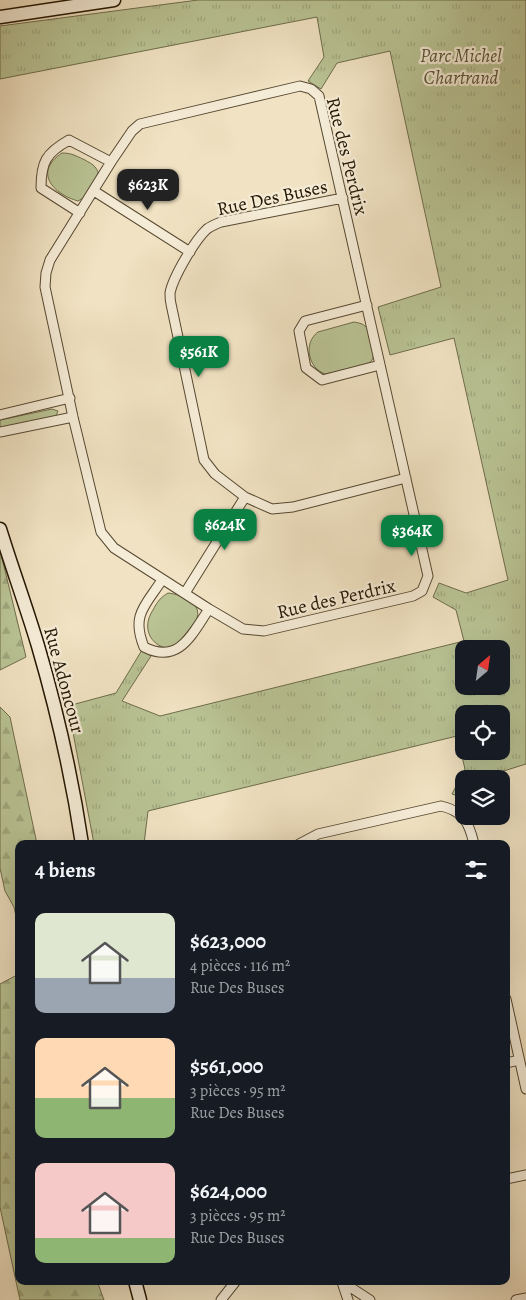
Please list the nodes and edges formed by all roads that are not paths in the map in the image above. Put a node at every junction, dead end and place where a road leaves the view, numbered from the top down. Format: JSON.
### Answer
{"nodes":[{"id":1,"x":114,"y":0,"type":"edge"},
{"id":2,"x":0,"y":17,"type":"edge"},
{"id":3,"x":111,"y":162,"type":"junction"},
{"id":4,"x":94,"y":191,"type":"junction"},
{"id":5,"x":342,"y":198,"type":"junction"},
{"id":6,"x":80,"y":213,"type":"junction"},
{"id":7,"x":190,"y":252,"type":"junction"},
{"id":8,"x":367,"y":305,"type":"junction"},
{"id":9,"x":380,"y":365,"type":"junction"},
{"id":10,"x":70,"y":398,"type":"junction"},
{"id":11,"x":0,"y":415,"type":"edge"},
{"id":12,"x":74,"y":418,"type":"junction"},
{"id":13,"x":0,"y":432,"type":"edge"},
{"id":14,"x":406,"y":478,"type":"junction"},
{"id":15,"x":245,"y":497,"type":"junction"},
{"id":16,"x":0,"y":529,"type":"edge"},
{"id":17,"x":162,"y":580,"type":"junction"},
{"id":18,"x":185,"y":593,"type":"junction"},
{"id":19,"x":208,"y":609,"type":"junction"},
{"id":20,"x":81,"y":840,"type":"edge"},
{"id":21,"x":303,"y":840,"type":"edge"},
{"id":22,"x":473,"y":840,"type":"edge"},
{"id":23,"x":510,"y":1028,"type":"edge"},
{"id":24,"x":519,"y":1060,"type":"junction"},
{"id":25,"x":510,"y":1062,"type":"edge"},
{"id":26,"x":526,"y":1089,"type":"edge"},
{"id":27,"x":526,"y":1174,"type":"edge"},
{"id":28,"x":510,"y":1179,"type":"edge"},
{"id":29,"x":136,"y":1285,"type":"edge"},
{"id":30,"x":233,"y":1285,"type":"edge"},
{"id":31,"x":343,"y":1285,"type":"edge"},
{"id":32,"x":347,"y":1285,"type":"edge"},
{"id":33,"x":526,"y":1298,"type":"edge"},
{"id":34,"x":140,"y":1300,"type":"edge"},
{"id":35,"x":221,"y":1300,"type":"edge"},
{"id":36,"x":348,"y":1300,"type":"edge"},
{"id":37,"x":370,"y":1300,"type":"edge"},
{"id":38,"x":516,"y":1300,"type":"edge"}],
"edges":[{"from":1,"to":2,"type":"street"},
{"from":3,"to":4,"type":"street","name":"Rue des Perdrix"},
{"from":3,"to":5,"type":"street","name":"Rue des Perdrix"},
{"from":3,"to":6,"type":"street"},
{"from":4,"to":6,"type":"street","name":"Rue des Perdrix"},
{"from":4,"to":7,"type":"street"},
{"from":5,"to":7,"type":"street","name":"Rue Des Buses"},
{"from":5,"to":8,"type":"street","name":"Rue des Perdrix"},
{"from":6,"to":10,"type":"street","name":"Rue des Perdrix"},
{"from":7,"to":15,"type":"street","name":"Rue Des Buses"},
{"from":8,"to":9,"type":"street","name":"Rue des Perdrix"},
{"from":8,"to":9,"type":"street"},
{"from":9,"to":14,"type":"street","name":"Rue des Perdrix"},
{"from":10,"to":11,"type":"street"},
{"from":10,"to":12,"type":"street","name":"Rue des Perdrix"},
{"from":12,"to":13,"type":"street"},
{"from":12,"to":17,"type":"street","name":"Rue des Perdrix"},
{"from":14,"to":15,"type":"street","name":"Rue Des Buses"},
{"from":14,"to":19,"type":"street","name":"Rue des Perdrix"},
{"from":15,"to":18,"type":"street"},
{"from":16,"to":20,"type":"street","name":"Rue Adoncour"},
{"from":17,"to":18,"type":"street","name":"Rue des Perdrix"},
{"from":17,"to":19,"type":"street"},
{"from":18,"to":19,"type":"street","name":"Rue des Perdrix"},
{"from":21,"to":22,"type":"street"},
{"from":23,"to":24,"type":"street"},
{"from":24,"to":25,"type":"street"},
{"from":24,"to":26,"type":"street"},
{"from":27,"to":28,"type":"street"},
{"from":29,"to":34,"type":"street"},
{"from":30,"to":35,"type":"street"},
{"from":31,"to":36,"type":"street"},
{"from":32,"to":37,"type":"street"},
{"from":33,"to":38,"type":"street"}]}
